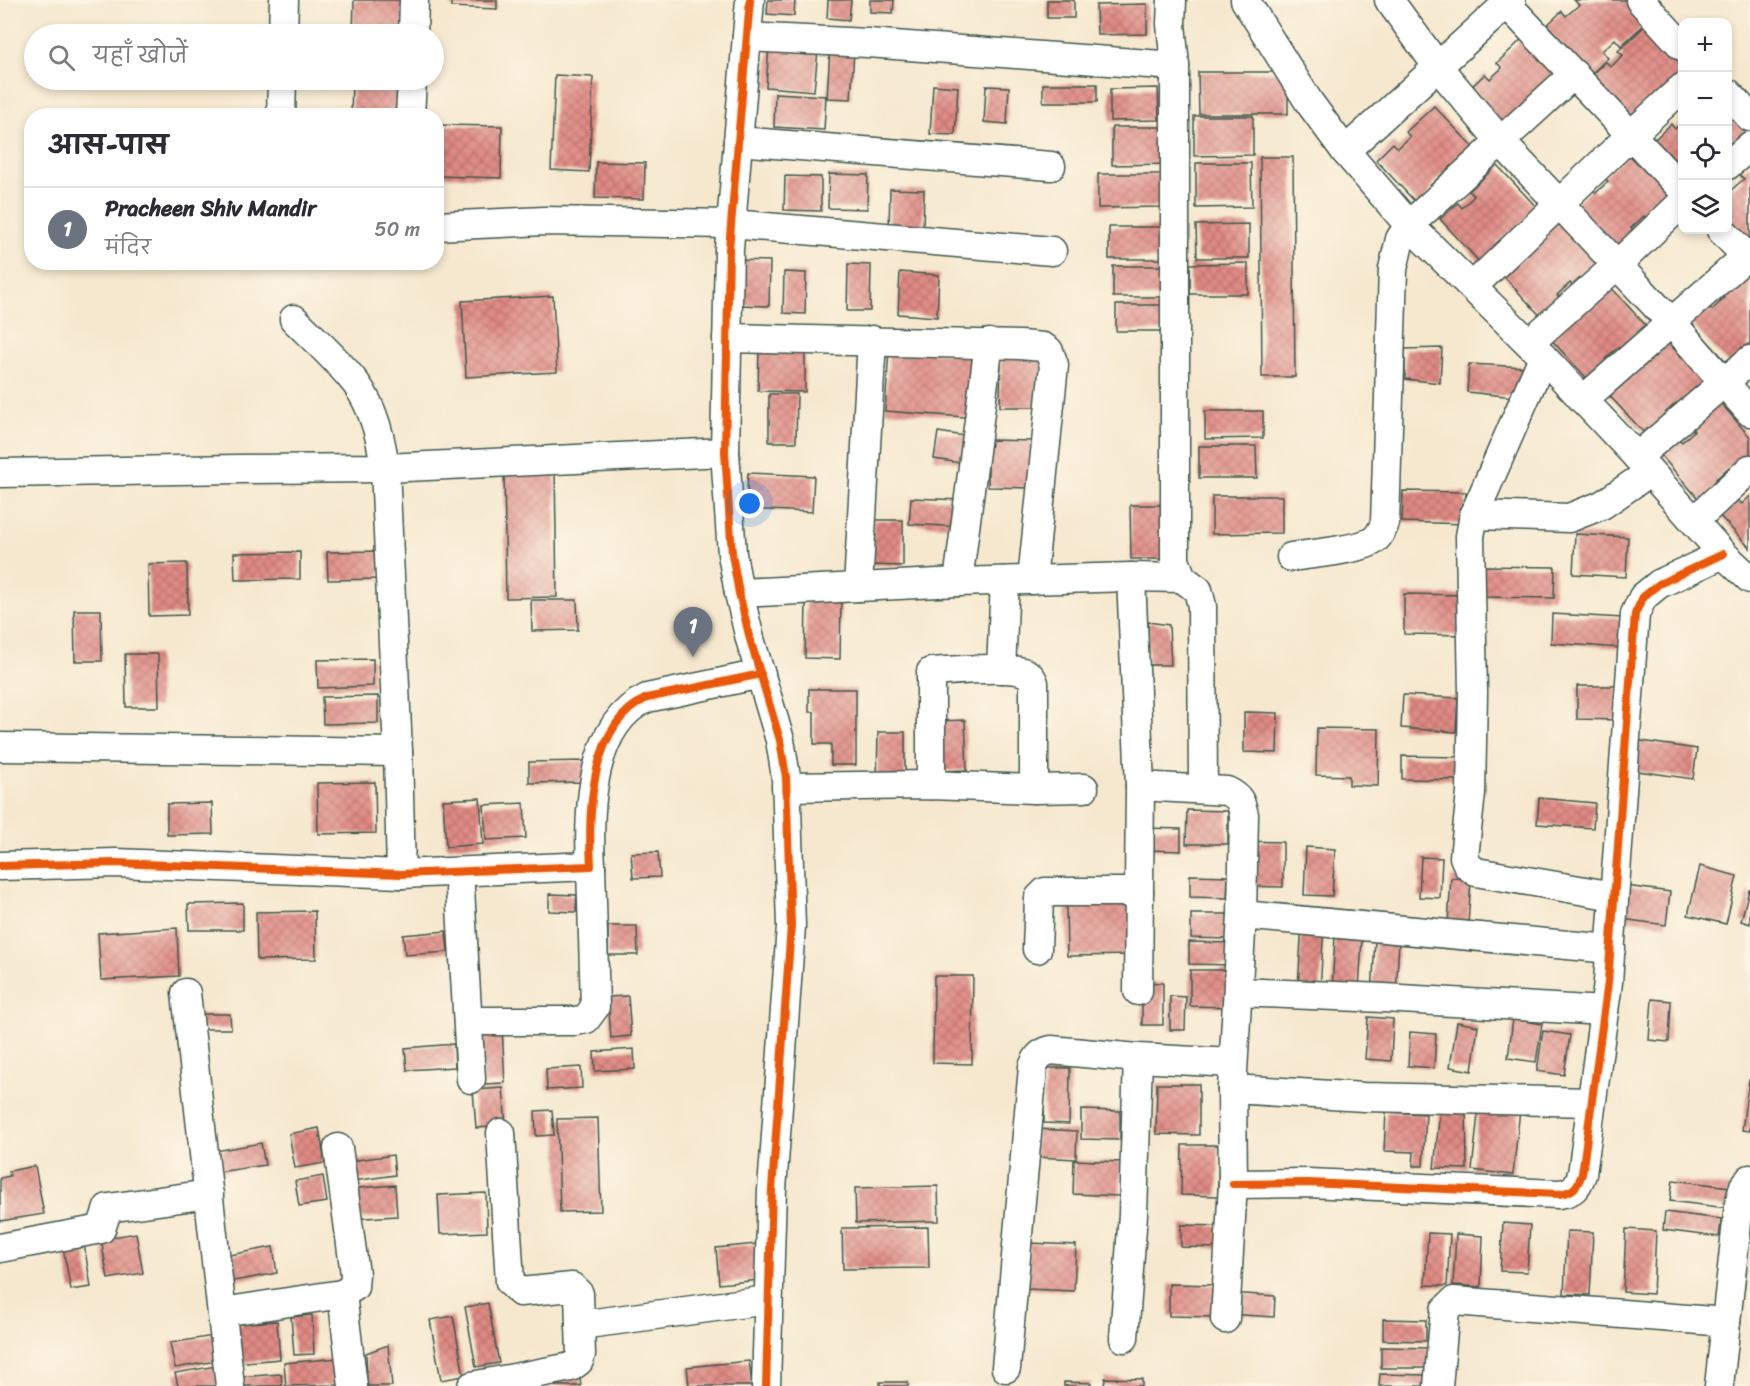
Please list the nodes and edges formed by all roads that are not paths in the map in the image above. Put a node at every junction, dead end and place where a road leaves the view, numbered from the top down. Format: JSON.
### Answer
{"nodes":[{"id":1,"x":284,"y":0,"type":"edge"},
{"id":2,"x":414,"y":0,"type":"edge"},
{"id":3,"x":750,"y":0,"type":"edge"},
{"id":4,"x":1172,"y":0,"type":"edge"},
{"id":5,"x":1245,"y":0,"type":"edge"},
{"id":6,"x":1389,"y":0,"type":"edge"},
{"id":7,"x":1640,"y":0,"type":"edge"},
{"id":8,"x":1509,"y":2,"type":"edge"},
{"id":9,"x":283,"y":24,"type":"edge"},
{"id":10,"x":413,"y":24,"type":"edge"},
{"id":11,"x":747,"y":37,"type":"junction"},
{"id":12,"x":1678,"y":41,"type":"edge"},
{"id":13,"x":1175,"y":66,"type":"junction"},
{"id":14,"x":1438,"y":67,"type":"junction"},
{"id":15,"x":1574,"y":74,"type":"junction"},
{"id":16,"x":282,"y":90,"type":"edge"},
{"id":17,"x":411,"y":90,"type":"edge"},
{"id":18,"x":1678,"y":92,"type":"edge"},
{"id":19,"x":1732,"y":97,"type":"edge"},
{"id":20,"x":281,"y":108,"type":"edge"},
{"id":21,"x":410,"y":108,"type":"edge"},
{"id":22,"x":1750,"y":117,"type":"edge"},
{"id":23,"x":1631,"y":134,"type":"junction"},
{"id":24,"x":738,"y":141,"type":"junction"},
{"id":25,"x":1501,"y":142,"type":"junction"},
{"id":26,"x":1750,"y":146,"type":"edge"},
{"id":27,"x":1344,"y":150,"type":"junction"},
{"id":28,"x":1732,"y":162,"type":"edge"},
{"id":29,"x":1051,"y":166,"type":"dead end"},
{"id":30,"x":1678,"y":184,"type":"edge"},
{"id":31,"x":1560,"y":204,"type":"junction"},
{"id":32,"x":1678,"y":208,"type":"edge"},
{"id":33,"x":731,"y":224,"type":"junction"},
{"id":34,"x":1410,"y":225,"type":"junction"},
{"id":35,"x":444,"y":226,"type":"edge"},
{"id":36,"x":1725,"y":234,"type":"edge"},
{"id":37,"x":1052,"y":250,"type":"dead end"},
{"id":38,"x":1749,"y":256,"type":"edge"},
{"id":39,"x":1617,"y":265,"type":"junction"},
{"id":40,"x":1473,"y":286,"type":"junction"},
{"id":41,"x":294,"y":319,"type":"dead end"},
{"id":42,"x":1672,"y":323,"type":"junction"},
{"id":43,"x":727,"y":338,"type":"junction"},
{"id":44,"x":872,"y":340,"type":"junction"},
{"id":45,"x":989,"y":344,"type":"junction"},
{"id":46,"x":1536,"y":350,"type":"junction"},
{"id":47,"x":1750,"y":360,"type":"edge"},
{"id":48,"x":1723,"y":382,"type":"junction"},
{"id":49,"x":1583,"y":400,"type":"junction"},
{"id":50,"x":1750,"y":412,"type":"edge"},
{"id":51,"x":725,"y":452,"type":"junction"},
{"id":52,"x":1644,"y":464,"type":"junction"},
{"id":53,"x":385,"y":468,"type":"junction"},
{"id":54,"x":1750,"y":469,"type":"edge"},
{"id":55,"x":0,"y":473,"type":"edge"},
{"id":56,"x":1474,"y":515,"type":"junction"},
{"id":57,"x":1695,"y":520,"type":"junction"},
{"id":58,"x":1723,"y":554,"type":"junction"},
{"id":59,"x":1291,"y":557,"type":"dead end"},
{"id":60,"x":1131,"y":577,"type":"junction"},
{"id":61,"x":1182,"y":578,"type":"junction"},
{"id":62,"x":1750,"y":579,"type":"edge"},
{"id":63,"x":1018,"y":581,"type":"junction"},
{"id":64,"x":958,"y":582,"type":"junction"},
{"id":65,"x":858,"y":587,"type":"junction"},
{"id":66,"x":739,"y":593,"type":"junction"},
{"id":67,"x":1001,"y":669,"type":"junction"},
{"id":68,"x":761,"y":674,"type":"junction"},
{"id":69,"x":0,"y":747,"type":"edge"},
{"id":70,"x":398,"y":752,"type":"junction"},
{"id":71,"x":931,"y":785,"type":"junction"},
{"id":72,"x":1140,"y":786,"type":"junction"},
{"id":73,"x":786,"y":787,"type":"junction"},
{"id":74,"x":1084,"y":788,"type":"dead end"},
{"id":75,"x":1034,"y":789,"type":"junction"},
{"id":76,"x":1203,"y":789,"type":"junction"},
{"id":77,"x":0,"y":866,"type":"edge"},
{"id":78,"x":591,"y":866,"type":"junction"},
{"id":79,"x":459,"y":872,"type":"junction"},
{"id":80,"x":402,"y":874,"type":"junction"},
{"id":81,"x":1139,"y":892,"type":"junction"},
{"id":82,"x":1614,"y":896,"type":"junction"},
{"id":83,"x":1242,"y":915,"type":"junction"},
{"id":84,"x":1036,"y":949,"type":"dead end"},
{"id":85,"x":1611,"y":949,"type":"junction"},
{"id":86,"x":1138,"y":991,"type":"dead end"},
{"id":87,"x":1238,"y":992,"type":"junction"},
{"id":88,"x":186,"y":993,"type":"dead end"},
{"id":89,"x":1604,"y":1011,"type":"junction"},
{"id":90,"x":468,"y":1021,"type":"junction"},
{"id":91,"x":1138,"y":1058,"type":"junction"},
{"id":92,"x":1233,"y":1076,"type":"junction"},
{"id":93,"x":471,"y":1079,"type":"dead end"},
{"id":94,"x":1592,"y":1102,"type":"junction"},
{"id":95,"x":501,"y":1133,"type":"dead end"},
{"id":96,"x":338,"y":1148,"type":"dead end"},
{"id":97,"x":1750,"y":1179,"type":"edge"},
{"id":98,"x":1233,"y":1184,"type":"junction"},
{"id":99,"x":209,"y":1194,"type":"junction"},
{"id":100,"x":0,"y":1248,"type":"edge"},
{"id":101,"x":342,"y":1294,"type":"junction"},
{"id":102,"x":768,"y":1300,"type":"junction"},
{"id":103,"x":222,"y":1312,"type":"junction"},
{"id":104,"x":1226,"y":1319,"type":"dead end"},
{"id":105,"x":1726,"y":1322,"type":"junction"},
{"id":106,"x":580,"y":1325,"type":"junction"},
{"id":107,"x":1124,"y":1338,"type":"dead end"},
{"id":108,"x":1006,"y":1368,"type":"dead end"},
{"id":109,"x":230,"y":1386,"type":"edge"},
{"id":110,"x":353,"y":1386,"type":"edge"},
{"id":111,"x":472,"y":1386,"type":"edge"},
{"id":112,"x":766,"y":1386,"type":"edge"},
{"id":113,"x":1438,"y":1386,"type":"edge"},
{"id":114,"x":1719,"y":1386,"type":"edge"}],
"edges":[{"from":1,"to":9,"type":"street"},
{"from":2,"to":10,"type":"street"},
{"from":3,"to":11,"type":"street"},
{"from":4,"to":13,"type":"street"},
{"from":5,"to":27,"type":"street"},
{"from":6,"to":14,"type":"street"},
{"from":7,"to":12,"type":"street"},
{"from":8,"to":14,"type":"street"},
{"from":8,"to":15,"type":"street"},
{"from":11,"to":13,"type":"street"},
{"from":11,"to":24,"type":"street"},
{"from":13,"to":61,"type":"street"},
{"from":14,"to":25,"type":"street"},
{"from":14,"to":27,"type":"street"},
{"from":15,"to":23,"type":"street"},
{"from":15,"to":25,"type":"street"},
{"from":16,"to":20,"type":"street"},
{"from":17,"to":21,"type":"street"},
{"from":18,"to":23,"type":"street"},
{"from":19,"to":22,"type":"street"},
{"from":23,"to":30,"type":"street"},
{"from":23,"to":31,"type":"street"},
{"from":24,"to":29,"type":"street"},
{"from":24,"to":33,"type":"street"},
{"from":25,"to":31,"type":"street"},
{"from":25,"to":34,"type":"street"},
{"from":26,"to":28,"type":"street"},
{"from":27,"to":34,"type":"street"},
{"from":31,"to":39,"type":"street"},
{"from":31,"to":40,"type":"street"},
{"from":32,"to":39,"type":"street"},
{"from":33,"to":35,"type":"street"},
{"from":33,"to":37,"type":"street"},
{"from":33,"to":43,"type":"street"},
{"from":34,"to":40,"type":"street"},
{"from":34,"to":59,"type":"street"},
{"from":36,"to":38,"type":"street"},
{"from":38,"to":42,"type":"street"},
{"from":39,"to":42,"type":"street"},
{"from":39,"to":46,"type":"street"},
{"from":40,"to":46,"type":"street"},
{"from":41,"to":53,"type":"street"},
{"from":42,"to":48,"type":"street"},
{"from":42,"to":49,"type":"street"},
{"from":43,"to":44,"type":"street"},
{"from":43,"to":51,"type":"street"},
{"from":44,"to":45,"type":"street"},
{"from":44,"to":65,"type":"street"},
{"from":45,"to":63,"type":"street"},
{"from":45,"to":64,"type":"street"},
{"from":46,"to":49,"type":"street"},
{"from":46,"to":56,"type":"street"},
{"from":47,"to":48,"type":"street"},
{"from":48,"to":50,"type":"street"},
{"from":48,"to":52,"type":"street"},
{"from":49,"to":52,"type":"street"},
{"from":51,"to":53,"type":"street"},
{"from":51,"to":66,"type":"street"},
{"from":52,"to":56,"type":"street"},
{"from":52,"to":57,"type":"street"},
{"from":53,"to":55,"type":"street"},
{"from":53,"to":70,"type":"street"},
{"from":54,"to":57,"type":"street"},
{"from":56,"to":82,"type":"street"},
{"from":57,"to":58,"type":"street"},
{"from":58,"to":62,"type":"street"},
{"from":58,"to":82,"type":"street"},
{"from":60,"to":61,"type":"street"},
{"from":60,"to":63,"type":"street"},
{"from":60,"to":72,"type":"street"},
{"from":61,"to":76,"type":"street"},
{"from":63,"to":64,"type":"street"},
{"from":63,"to":67,"type":"street"},
{"from":64,"to":65,"type":"street"},
{"from":65,"to":66,"type":"street"},
{"from":66,"to":68,"type":"street"},
{"from":67,"to":71,"type":"street"},
{"from":67,"to":75,"type":"street"},
{"from":68,"to":73,"type":"street"},
{"from":68,"to":78,"type":"street"},
{"from":69,"to":70,"type":"street"},
{"from":70,"to":80,"type":"street"},
{"from":71,"to":73,"type":"street"},
{"from":71,"to":75,"type":"street"},
{"from":72,"to":76,"type":"street"},
{"from":72,"to":81,"type":"street"},
{"from":73,"to":102,"type":"street"},
{"from":74,"to":75,"type":"street"},
{"from":76,"to":83,"type":"street"},
{"from":77,"to":80,"type":"street"},
{"from":78,"to":79,"type":"street"},
{"from":78,"to":90,"type":"street"},
{"from":79,"to":80,"type":"street"},
{"from":79,"to":90,"type":"street"},
{"from":81,"to":84,"type":"street"},
{"from":81,"to":86,"type":"street"},
{"from":82,"to":85,"type":"street"},
{"from":83,"to":85,"type":"street"},
{"from":83,"to":87,"type":"street"},
{"from":85,"to":89,"type":"street"},
{"from":87,"to":89,"type":"street"},
{"from":87,"to":92,"type":"street"},
{"from":88,"to":99,"type":"street"},
{"from":89,"to":94,"type":"street"},
{"from":90,"to":93,"type":"street"},
{"from":91,"to":92,"type":"street"},
{"from":91,"to":107,"type":"street"},
{"from":91,"to":108,"type":"street"},
{"from":92,"to":94,"type":"street"},
{"from":92,"to":98,"type":"street"},
{"from":94,"to":98,"type":"street"},
{"from":95,"to":106,"type":"street"},
{"from":96,"to":101,"type":"street"},
{"from":97,"to":105,"type":"street"},
{"from":98,"to":104,"type":"street"},
{"from":99,"to":100,"type":"street"},
{"from":99,"to":103,"type":"street"},
{"from":101,"to":103,"type":"street"},
{"from":101,"to":110,"type":"street"},
{"from":102,"to":106,"type":"street"},
{"from":102,"to":112,"type":"street"},
{"from":103,"to":109,"type":"street"},
{"from":105,"to":113,"type":"street"},
{"from":105,"to":114,"type":"street"},
{"from":106,"to":111,"type":"street"}]}
